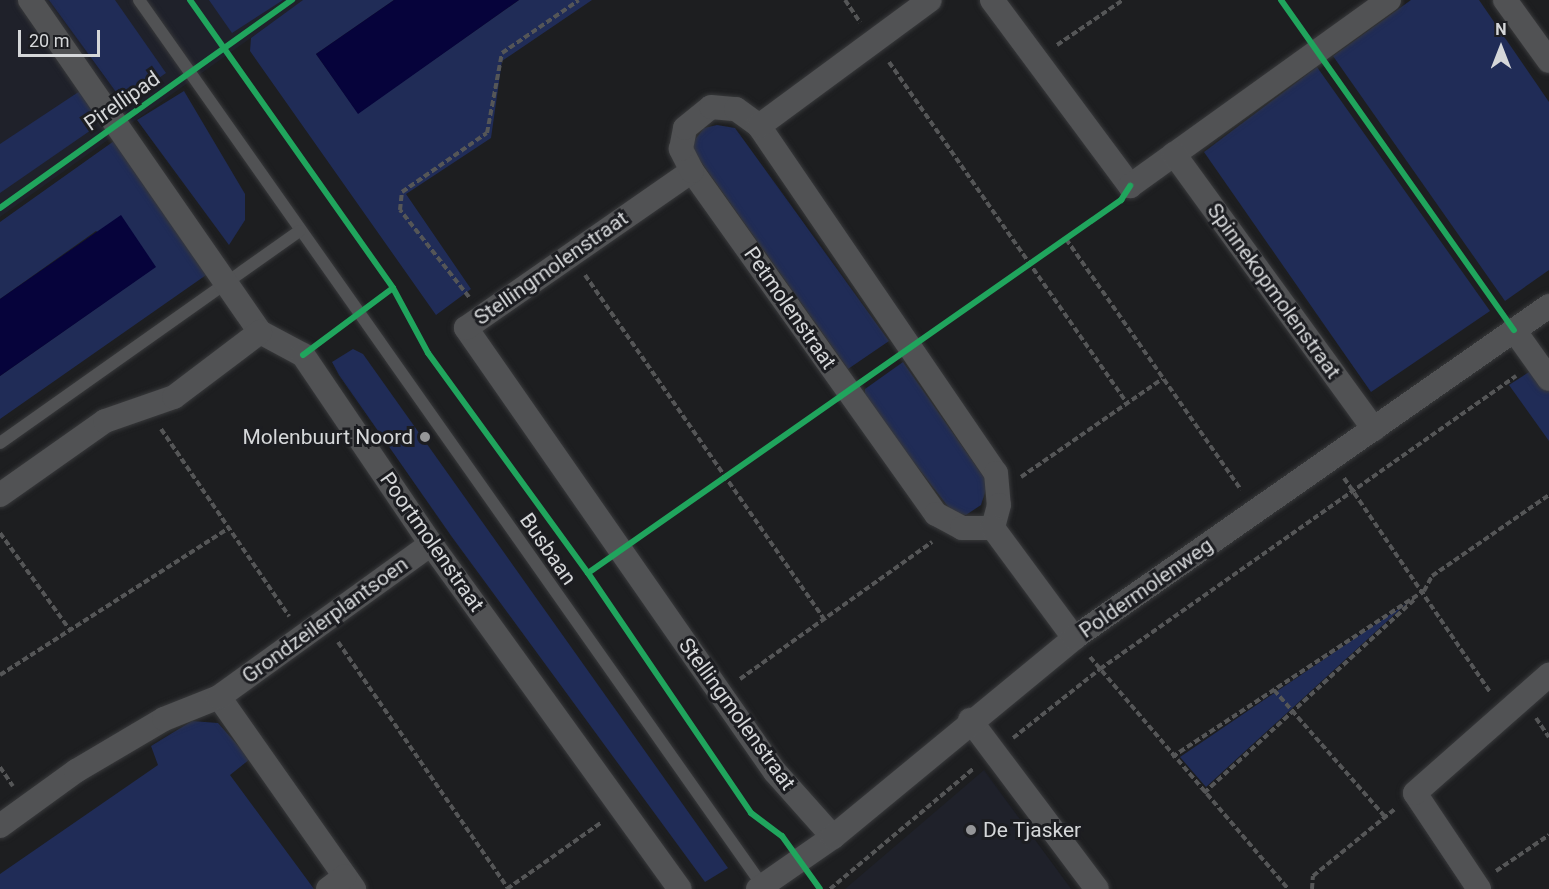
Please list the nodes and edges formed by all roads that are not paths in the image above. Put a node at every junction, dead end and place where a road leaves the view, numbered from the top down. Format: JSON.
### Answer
{"nodes":[{"id":1,"x":30,"y":0,"type":"edge"},
{"id":2,"x":139,"y":0,"type":"edge"},
{"id":3,"x":930,"y":0,"type":"edge"},
{"id":4,"x":992,"y":0,"type":"edge"},
{"id":5,"x":1389,"y":0,"type":"edge"},
{"id":6,"x":1505,"y":0,"type":"edge"},
{"id":7,"x":1549,"y":61,"type":"edge"},
{"id":8,"x":759,"y":126,"type":"junction"},
{"id":9,"x":1174,"y":154,"type":"junction"},
{"id":10,"x":692,"y":171,"type":"junction"},
{"id":11,"x":299,"y":231,"type":"junction"},
{"id":12,"x":226,"y":282,"type":"junction"},
{"id":13,"x":1549,"y":306,"type":"edge"},
{"id":14,"x":1514,"y":330,"type":"junction"},
{"id":15,"x":260,"y":332,"type":"junction"},
{"id":16,"x":1543,"y":370,"type":"edge"},
{"id":17,"x":1374,"y":429,"type":"junction"},
{"id":18,"x":0,"y":443,"type":"edge"},
{"id":19,"x":0,"y":495,"type":"edge"},
{"id":20,"x":993,"y":528,"type":"junction"},
{"id":21,"x":431,"y":544,"type":"junction"},
{"id":22,"x":1074,"y":638,"type":"junction"},
{"id":23,"x":1549,"y":675,"type":"edge"},
{"id":24,"x":219,"y":696,"type":"junction"},
{"id":25,"x":970,"y":720,"type":"junction"},
{"id":26,"x":0,"y":826,"type":"edge"},
{"id":27,"x":833,"y":837,"type":"junction"},
{"id":28,"x":342,"y":885,"type":"edge"},
{"id":29,"x":1477,"y":887,"type":"edge"},
{"id":30,"x":762,"y":888,"type":"edge"},
{"id":31,"x":680,"y":889,"type":"edge"},
{"id":32,"x":1097,"y":889,"type":"edge"}],
"edges":[{"from":1,"to":12,"type":"street","name":"Poortmolenstraat"},
{"from":2,"to":11,"type":"lane","name":"Busbaan"},
{"from":3,"to":8,"type":"street"},
{"from":4,"to":9,"type":"street"},
{"from":5,"to":9,"type":"street"},
{"from":6,"to":7,"type":"street"},
{"from":8,"to":10,"type":"street"},
{"from":8,"to":20,"type":"street"},
{"from":9,"to":17,"type":"street","name":"Spinnekopmolenstraat"},
{"from":10,"to":20,"type":"street","name":"Petmolenstraat"},
{"from":10,"to":27,"type":"street","name":"Stellingmolenstraat"},
{"from":11,"to":12,"type":"lane"},
{"from":11,"to":30,"type":"lane","name":"Busbaan"},
{"from":12,"to":15,"type":"street","name":"Poortmolenstraat"},
{"from":12,"to":18,"type":"lane"},
{"from":13,"to":14,"type":"street","name":"Poldermolenweg"},
{"from":14,"to":16,"type":"street"},
{"from":14,"to":17,"type":"street","name":"Poldermolenweg"},
{"from":15,"to":19,"type":"street"},
{"from":15,"to":21,"type":"street","name":"Poortmolenstraat"},
{"from":17,"to":22,"type":"street","name":"Poldermolenweg"},
{"from":20,"to":22,"type":"street"},
{"from":21,"to":24,"type":"street","name":"Grondzeilerplantsoen"},
{"from":21,"to":31,"type":"street","name":"Poortmolenstraat"},
{"from":22,"to":25,"type":"street","name":"Poldermolenweg"},
{"from":23,"to":29,"type":"street"},
{"from":24,"to":26,"type":"street","name":"Grondzeilerplantsoen"},
{"from":24,"to":28,"type":"street","name":"Grondzeilerplantsoen"},
{"from":25,"to":27,"type":"street","name":"Poldermolenweg"},
{"from":25,"to":32,"type":"street"},
{"from":27,"to":30,"type":"street","name":"Poldermolenweg"}]}
